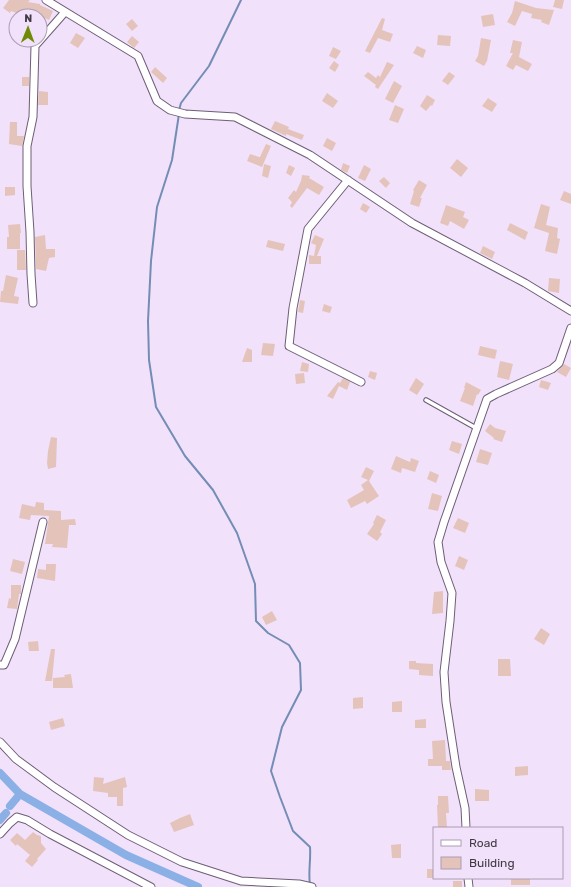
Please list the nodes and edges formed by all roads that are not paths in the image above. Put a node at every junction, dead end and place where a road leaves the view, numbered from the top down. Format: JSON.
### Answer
{"nodes":[{"id":1,"x":46,"y":0,"type":"edge"},
{"id":2,"x":65,"y":12,"type":"junction"},
{"id":3,"x":348,"y":180,"type":"junction"},
{"id":4,"x":33,"y":303,"type":"dead end"},
{"id":5,"x":571,"y":311,"type":"edge"},
{"id":6,"x":571,"y":328,"type":"edge"},
{"id":7,"x":361,"y":382,"type":"dead end"},
{"id":8,"x":426,"y":400,"type":"dead end"},
{"id":9,"x":476,"y":428,"type":"junction"},
{"id":10,"x":43,"y":522,"type":"dead end"},
{"id":11,"x":0,"y":665,"type":"edge"},
{"id":12,"x":0,"y":742,"type":"edge"},
{"id":13,"x":466,"y":827,"type":"edge"},
{"id":14,"x":0,"y":834,"type":"edge"},
{"id":15,"x":241,"y":881,"type":"junction"},
{"id":16,"x":151,"y":887,"type":"edge"},
{"id":17,"x":255,"y":887,"type":"edge"},
{"id":18,"x":312,"y":887,"type":"edge"}],
"edges":[{"from":1,"to":2,"type":"street"},
{"from":2,"to":3,"type":"street"},
{"from":2,"to":4,"type":"street"},
{"from":3,"to":5,"type":"street"},
{"from":3,"to":7,"type":"street"},
{"from":6,"to":9,"type":"street"},
{"from":8,"to":9,"type":"lane"},
{"from":9,"to":13,"type":"street"},
{"from":10,"to":11,"type":"street"},
{"from":12,"to":15,"type":"street"},
{"from":14,"to":16,"type":"street"},
{"from":15,"to":17,"type":"street"},
{"from":15,"to":18,"type":"street"}]}
